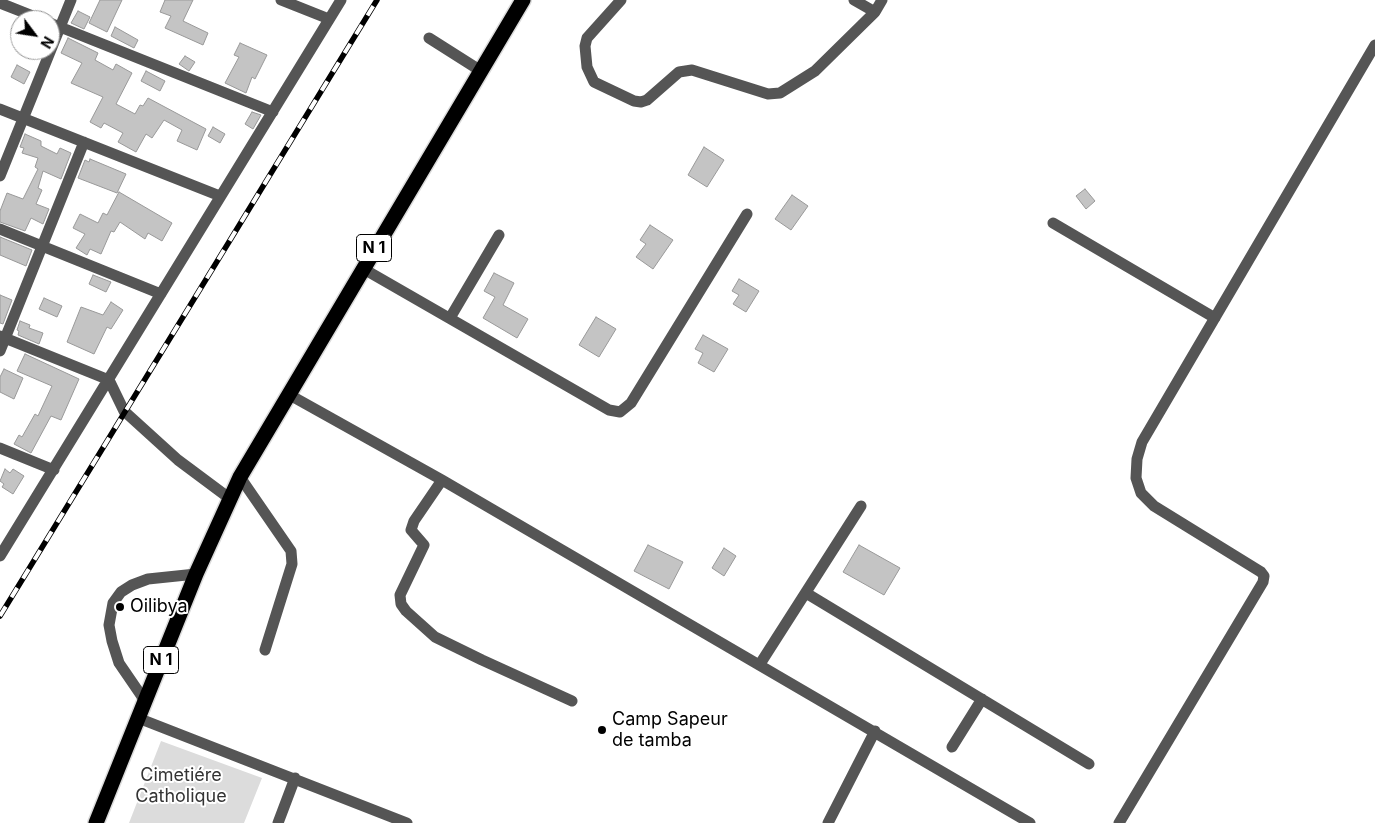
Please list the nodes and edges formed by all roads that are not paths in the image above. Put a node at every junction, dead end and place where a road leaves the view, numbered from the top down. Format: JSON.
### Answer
{"nodes":[{"id":1,"x":71,"y":0,"type":"edge"},
{"id":2,"x":281,"y":0,"type":"edge"},
{"id":3,"x":341,"y":0,"type":"edge"},
{"id":4,"x":523,"y":0,"type":"edge"},
{"id":5,"x":621,"y":0,"type":"edge"},
{"id":6,"x":854,"y":0,"type":"edge"},
{"id":7,"x":882,"y":0,"type":"edge"},
{"id":8,"x":0,"y":3,"type":"edge"},
{"id":9,"x":18,"y":10,"type":"edge"},
{"id":10,"x":875,"y":12,"type":"junction"},
{"id":11,"x":60,"y":17,"type":"edge"},
{"id":12,"x":329,"y":19,"type":"junction"},
{"id":13,"x":60,"y":27,"type":"edge"},
{"id":14,"x":429,"y":38,"type":"dead end"},
{"id":15,"x":1375,"y":45,"type":"edge"},
{"id":16,"x":43,"y":60,"type":"edge"},
{"id":17,"x":480,"y":71,"type":"junction"},
{"id":18,"x":0,"y":109,"type":"edge"},
{"id":19,"x":273,"y":112,"type":"junction"},
{"id":20,"x":23,"y":118,"type":"junction"},
{"id":21,"x":84,"y":142,"type":"junction"},
{"id":22,"x":0,"y":176,"type":"edge"},
{"id":23,"x":220,"y":196,"type":"junction"},
{"id":24,"x":747,"y":214,"type":"dead end"},
{"id":25,"x":1053,"y":223,"type":"dead end"},
{"id":26,"x":0,"y":229,"type":"edge"},
{"id":27,"x":499,"y":235,"type":"dead end"},
{"id":28,"x":42,"y":246,"type":"junction"},
{"id":29,"x":362,"y":268,"type":"junction"},
{"id":30,"x":161,"y":294,"type":"junction"},
{"id":31,"x":450,"y":318,"type":"junction"},
{"id":32,"x":1215,"y":318,"type":"junction"},
{"id":33,"x":3,"y":337,"type":"edge"},
{"id":34,"x":0,"y":351,"type":"edge"},
{"id":35,"x":109,"y":380,"type":"junction"},
{"id":36,"x":288,"y":394,"type":"junction"},
{"id":37,"x":0,"y":448,"type":"edge"},
{"id":38,"x":54,"y":470,"type":"junction"},
{"id":39,"x":240,"y":477,"type":"junction"},
{"id":40,"x":442,"y":480,"type":"junction"},
{"id":41,"x":230,"y":498,"type":"junction"},
{"id":42,"x":861,"y":506,"type":"dead end"},
{"id":43,"x":0,"y":556,"type":"edge"},
{"id":44,"x":196,"y":574,"type":"junction"},
{"id":45,"x":806,"y":593,"type":"junction"},
{"id":46,"x":265,"y":650,"type":"dead end"},
{"id":47,"x":760,"y":664,"type":"junction"},
{"id":48,"x":982,"y":699,"type":"junction"},
{"id":49,"x":144,"y":701,"type":"junction"},
{"id":50,"x":572,"y":701,"type":"dead end"},
{"id":51,"x":138,"y":718,"type":"junction"},
{"id":52,"x":875,"y":731,"type":"junction"},
{"id":53,"x":952,"y":747,"type":"dead end"},
{"id":54,"x":1089,"y":764,"type":"dead end"},
{"id":55,"x":295,"y":778,"type":"junction"},
{"id":56,"x":96,"y":823,"type":"edge"},
{"id":57,"x":278,"y":823,"type":"edge"},
{"id":58,"x":407,"y":823,"type":"edge"},
{"id":59,"x":828,"y":823,"type":"edge"},
{"id":60,"x":1030,"y":823,"type":"edge"},
{"id":61,"x":1120,"y":823,"type":"edge"}],
"edges":[{"from":1,"to":11,"type":"street"},
{"from":2,"to":12,"type":"street"},
{"from":3,"to":12,"type":"street"},
{"from":4,"to":17,"type":"highway","number":"N 1"},
{"from":5,"to":10,"type":"street"},
{"from":6,"to":10,"type":"street"},
{"from":7,"to":10,"type":"street"},
{"from":8,"to":9,"type":"street"},
{"from":12,"to":19,"type":"street"},
{"from":13,"to":19,"type":"street"},
{"from":14,"to":17,"type":"street"},
{"from":15,"to":32,"type":"street"},
{"from":16,"to":20,"type":"street"},
{"from":17,"to":29,"type":"highway","number":"N 1"},
{"from":18,"to":20,"type":"street"},
{"from":19,"to":23,"type":"street"},
{"from":20,"to":21,"type":"street"},
{"from":20,"to":22,"type":"street"},
{"from":21,"to":23,"type":"street"},
{"from":21,"to":28,"type":"street"},
{"from":23,"to":30,"type":"street"},
{"from":24,"to":31,"type":"street"},
{"from":25,"to":32,"type":"street"},
{"from":26,"to":28,"type":"street"},
{"from":27,"to":31,"type":"street"},
{"from":28,"to":30,"type":"street"},
{"from":28,"to":33,"type":"street"},
{"from":29,"to":31,"type":"street"},
{"from":29,"to":36,"type":"highway","number":"N 1"},
{"from":30,"to":35,"type":"street"},
{"from":32,"to":61,"type":"street"},
{"from":33,"to":34,"type":"street"},
{"from":33,"to":35,"type":"street"},
{"from":35,"to":38,"type":"street"},
{"from":35,"to":41,"type":"street"},
{"from":36,"to":39,"type":"highway","number":"N 1"},
{"from":36,"to":40,"type":"street"},
{"from":37,"to":38,"type":"street"},
{"from":38,"to":43,"type":"street"},
{"from":39,"to":41,"type":"highway","number":"N 1"},
{"from":39,"to":46,"type":"street"},
{"from":40,"to":47,"type":"street"},
{"from":40,"to":50,"type":"street"},
{"from":41,"to":44,"type":"highway","number":"N 1"},
{"from":42,"to":45,"type":"street"},
{"from":44,"to":49,"type":"highway","number":"N 1"},
{"from":44,"to":49,"type":"street"},
{"from":45,"to":47,"type":"street"},
{"from":45,"to":48,"type":"street"},
{"from":47,"to":52,"type":"street"},
{"from":48,"to":53,"type":"street"},
{"from":48,"to":54,"type":"street"},
{"from":49,"to":51,"type":"highway","number":"N 1"},
{"from":51,"to":55,"type":"street"},
{"from":51,"to":56,"type":"highway","number":"N 1"},
{"from":52,"to":59,"type":"street"},
{"from":52,"to":60,"type":"street"},
{"from":55,"to":57,"type":"street"},
{"from":55,"to":58,"type":"street"}]}
